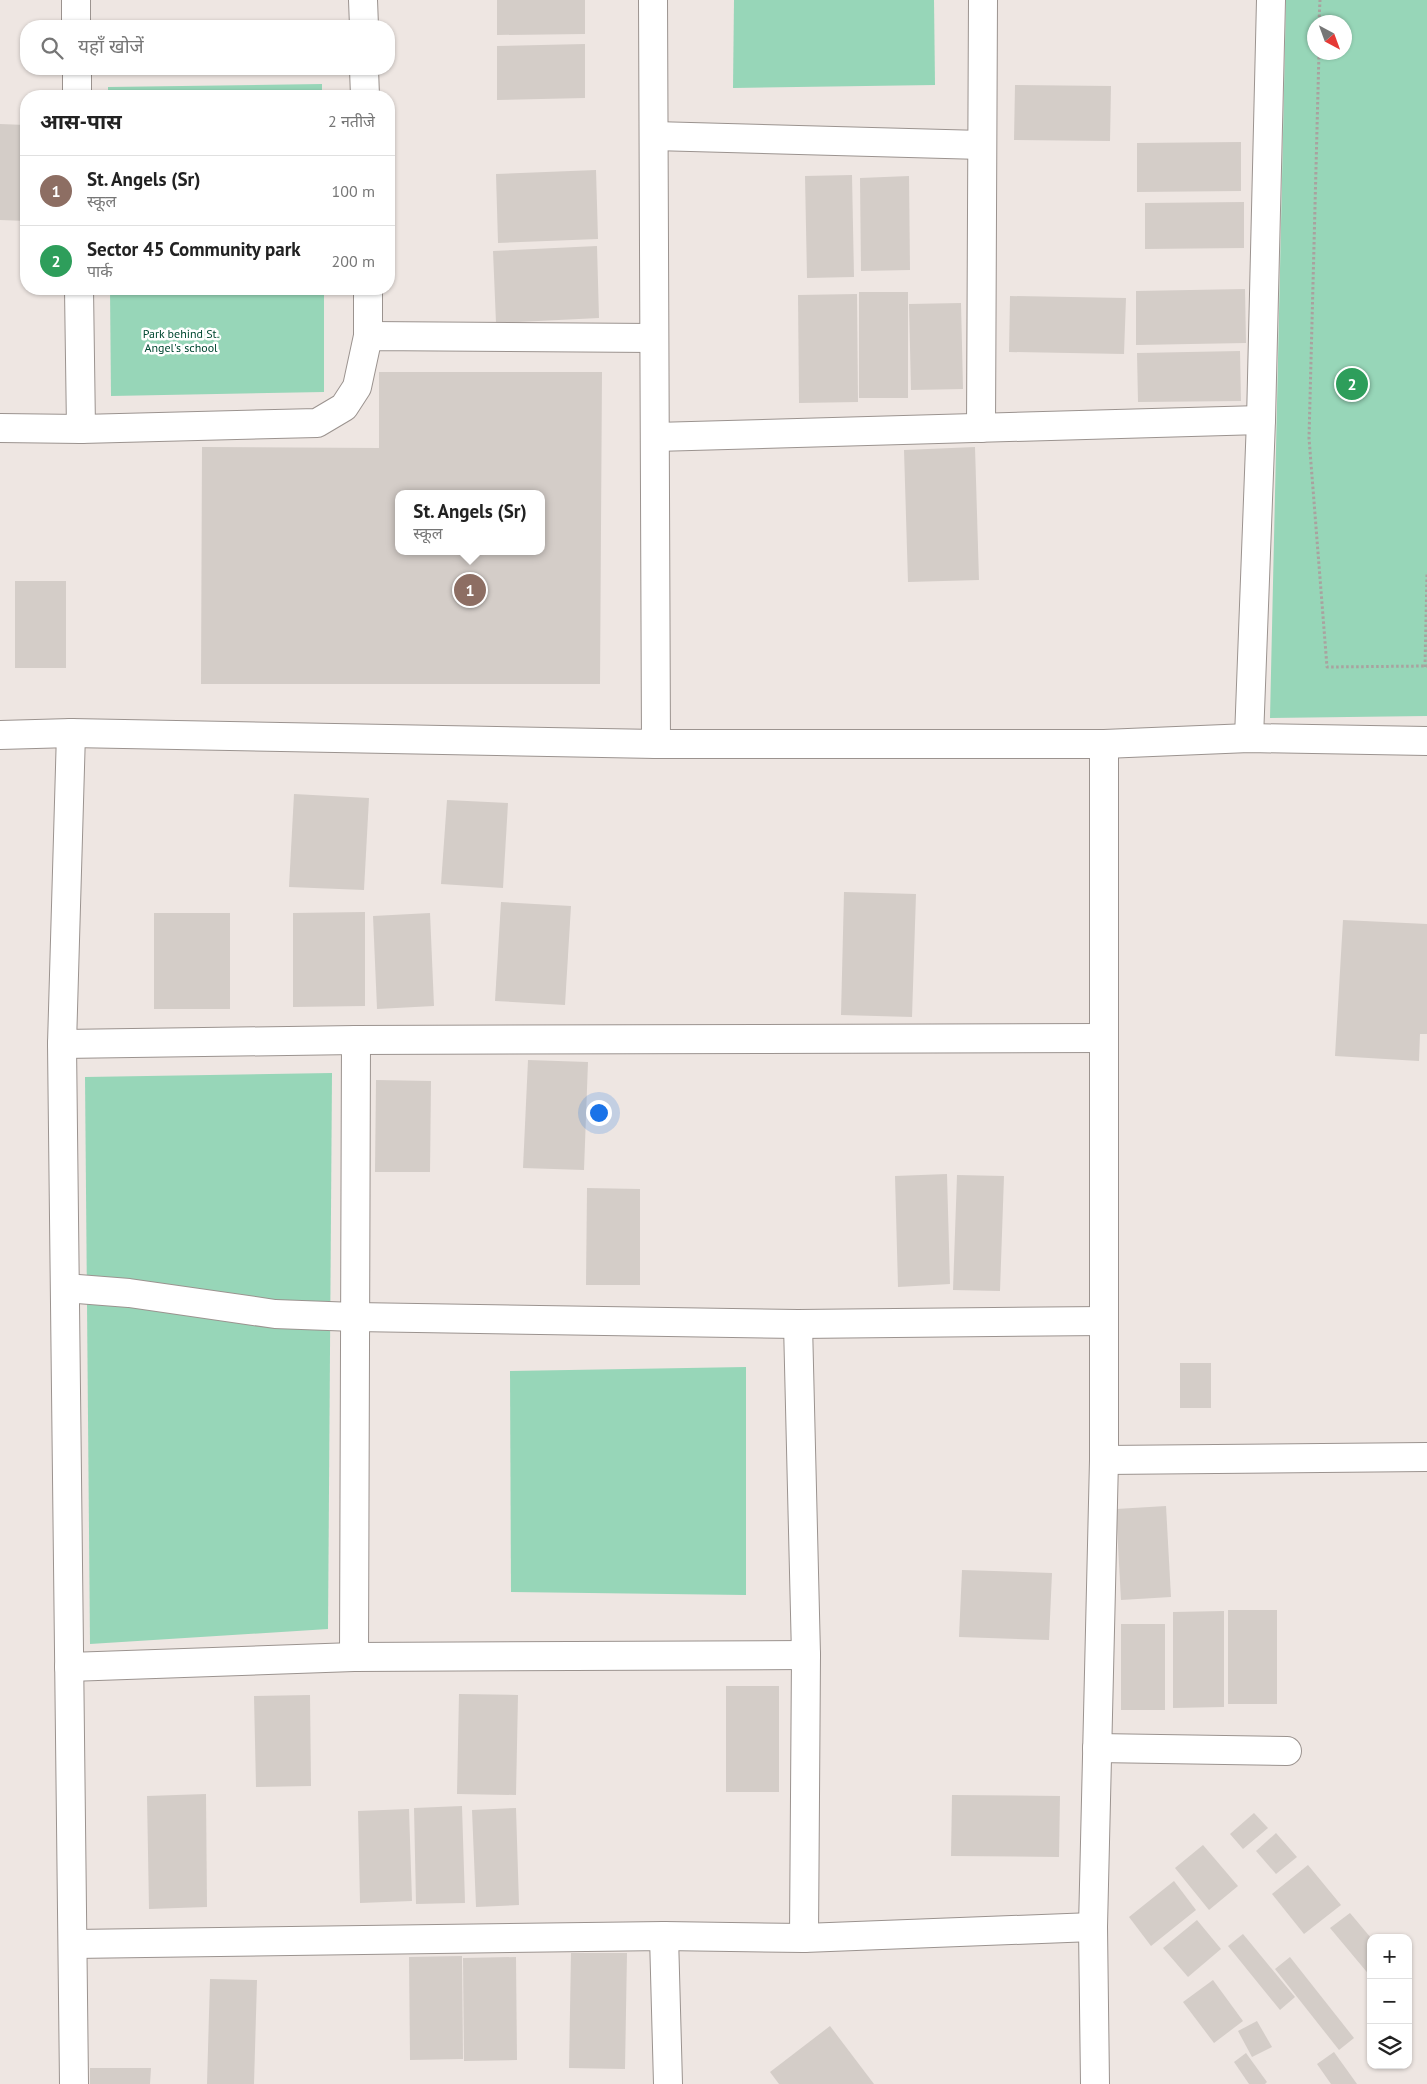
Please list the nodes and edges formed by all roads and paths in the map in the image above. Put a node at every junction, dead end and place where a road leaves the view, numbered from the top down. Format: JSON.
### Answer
{"nodes":[{"id":1,"x":76,"y":0,"type":"edge"},
{"id":2,"x":364,"y":0,"type":"edge"},
{"id":3,"x":653,"y":0,"type":"edge"},
{"id":4,"x":983,"y":0,"type":"edge"},
{"id":5,"x":1271,"y":0,"type":"edge"},
{"id":6,"x":1320,"y":0,"type":"edge"},
{"id":7,"x":1320,"y":15,"type":"edge"},
{"id":8,"x":76,"y":20,"type":"edge"},
{"id":9,"x":364,"y":20,"type":"edge"},
{"id":10,"x":1319,"y":60,"type":"edge"},
{"id":11,"x":77,"y":75,"type":"edge"},
{"id":12,"x":364,"y":75,"type":"edge"},
{"id":13,"x":77,"y":90,"type":"edge"},
{"id":14,"x":365,"y":90,"type":"edge"},
{"id":15,"x":654,"y":136,"type":"junction"},
{"id":16,"x":982,"y":145,"type":"junction"},
{"id":17,"x":79,"y":295,"type":"edge"},
{"id":18,"x":368,"y":295,"type":"edge"},
{"id":19,"x":368,"y":336,"type":"junction"},
{"id":20,"x":654,"y":338,"type":"junction"},
{"id":21,"x":1261,"y":420,"type":"junction"},
{"id":22,"x":0,"y":428,"type":"edge"},
{"id":23,"x":981,"y":428,"type":"junction"},
{"id":24,"x":81,"y":429,"type":"junction"},
{"id":25,"x":655,"y":437,"type":"junction"},
{"id":26,"x":1427,"y":574,"type":"edge"},
{"id":27,"x":1426,"y":666,"type":"edge"},
{"id":28,"x":71,"y":733,"type":"junction"},
{"id":29,"x":0,"y":735,"type":"edge"},
{"id":30,"x":1249,"y":738,"type":"junction"},
{"id":31,"x":1427,"y":740,"type":"edge"},
{"id":32,"x":656,"y":744,"type":"junction"},
{"id":33,"x":1104,"y":744,"type":"junction"},
{"id":34,"x":1104,"y":1038,"type":"junction"},
{"id":35,"x":356,"y":1040,"type":"junction"},
{"id":36,"x":62,"y":1044,"type":"junction"},
{"id":37,"x":65,"y":1288,"type":"junction"},
{"id":38,"x":355,"y":1317,"type":"junction"},
{"id":39,"x":1104,"y":1321,"type":"junction"},
{"id":40,"x":798,"y":1324,"type":"junction"},
{"id":41,"x":1427,"y":1457,"type":"edge"},
{"id":42,"x":1104,"y":1460,"type":"junction"},
{"id":43,"x":806,"y":1655,"type":"junction"},
{"id":44,"x":354,"y":1657,"type":"junction"},
{"id":45,"x":69,"y":1667,"type":"junction"},
{"id":46,"x":1098,"y":1748,"type":"junction"},
{"id":47,"x":1288,"y":1751,"type":"dead end"},
{"id":48,"x":1093,"y":1927,"type":"junction"},
{"id":49,"x":664,"y":1936,"type":"junction"},
{"id":50,"x":804,"y":1938,"type":"junction"},
{"id":51,"x":73,"y":1944,"type":"junction"},
{"id":52,"x":74,"y":2084,"type":"edge"},
{"id":53,"x":668,"y":2084,"type":"edge"},
{"id":54,"x":1095,"y":2084,"type":"edge"}],
"edges":[{"from":1,"to":8,"type":"street"},
{"from":2,"to":9,"type":"street"},
{"from":3,"to":15,"type":"street"},
{"from":4,"to":16,"type":"street"},
{"from":5,"to":21,"type":"street"},
{"from":6,"to":7,"type":"path"},
{"from":10,"to":27,"type":"path"},
{"from":11,"to":13,"type":"street"},
{"from":12,"to":14,"type":"street"},
{"from":15,"to":16,"type":"street"},
{"from":15,"to":20,"type":"street"},
{"from":16,"to":23,"type":"street"},
{"from":17,"to":24,"type":"street"},
{"from":18,"to":19,"type":"street"},
{"from":19,"to":20,"type":"street"},
{"from":19,"to":24,"type":"street"},
{"from":20,"to":25,"type":"street"},
{"from":21,"to":23,"type":"street"},
{"from":21,"to":30,"type":"street"},
{"from":22,"to":24,"type":"street"},
{"from":23,"to":25,"type":"street"},
{"from":25,"to":32,"type":"street"},
{"from":26,"to":27,"type":"path"},
{"from":28,"to":29,"type":"street"},
{"from":28,"to":32,"type":"street"},
{"from":28,"to":36,"type":"street"},
{"from":30,"to":31,"type":"street"},
{"from":30,"to":33,"type":"street"},
{"from":32,"to":33,"type":"street"},
{"from":33,"to":34,"type":"street"},
{"from":34,"to":35,"type":"street"},
{"from":34,"to":39,"type":"street"},
{"from":35,"to":36,"type":"street"},
{"from":35,"to":38,"type":"street"},
{"from":36,"to":37,"type":"street"},
{"from":37,"to":38,"type":"street"},
{"from":37,"to":45,"type":"street"},
{"from":38,"to":40,"type":"street"},
{"from":38,"to":44,"type":"street"},
{"from":39,"to":40,"type":"street"},
{"from":39,"to":42,"type":"street"},
{"from":40,"to":43,"type":"street"},
{"from":41,"to":42,"type":"street"},
{"from":42,"to":46,"type":"street"},
{"from":43,"to":44,"type":"street"},
{"from":43,"to":50,"type":"street"},
{"from":44,"to":45,"type":"street"},
{"from":45,"to":51,"type":"street"},
{"from":46,"to":47,"type":"street"},
{"from":46,"to":48,"type":"street"},
{"from":48,"to":50,"type":"street"},
{"from":48,"to":54,"type":"street"},
{"from":49,"to":50,"type":"street"},
{"from":49,"to":51,"type":"street"},
{"from":49,"to":53,"type":"street"},
{"from":51,"to":52,"type":"street"}]}
